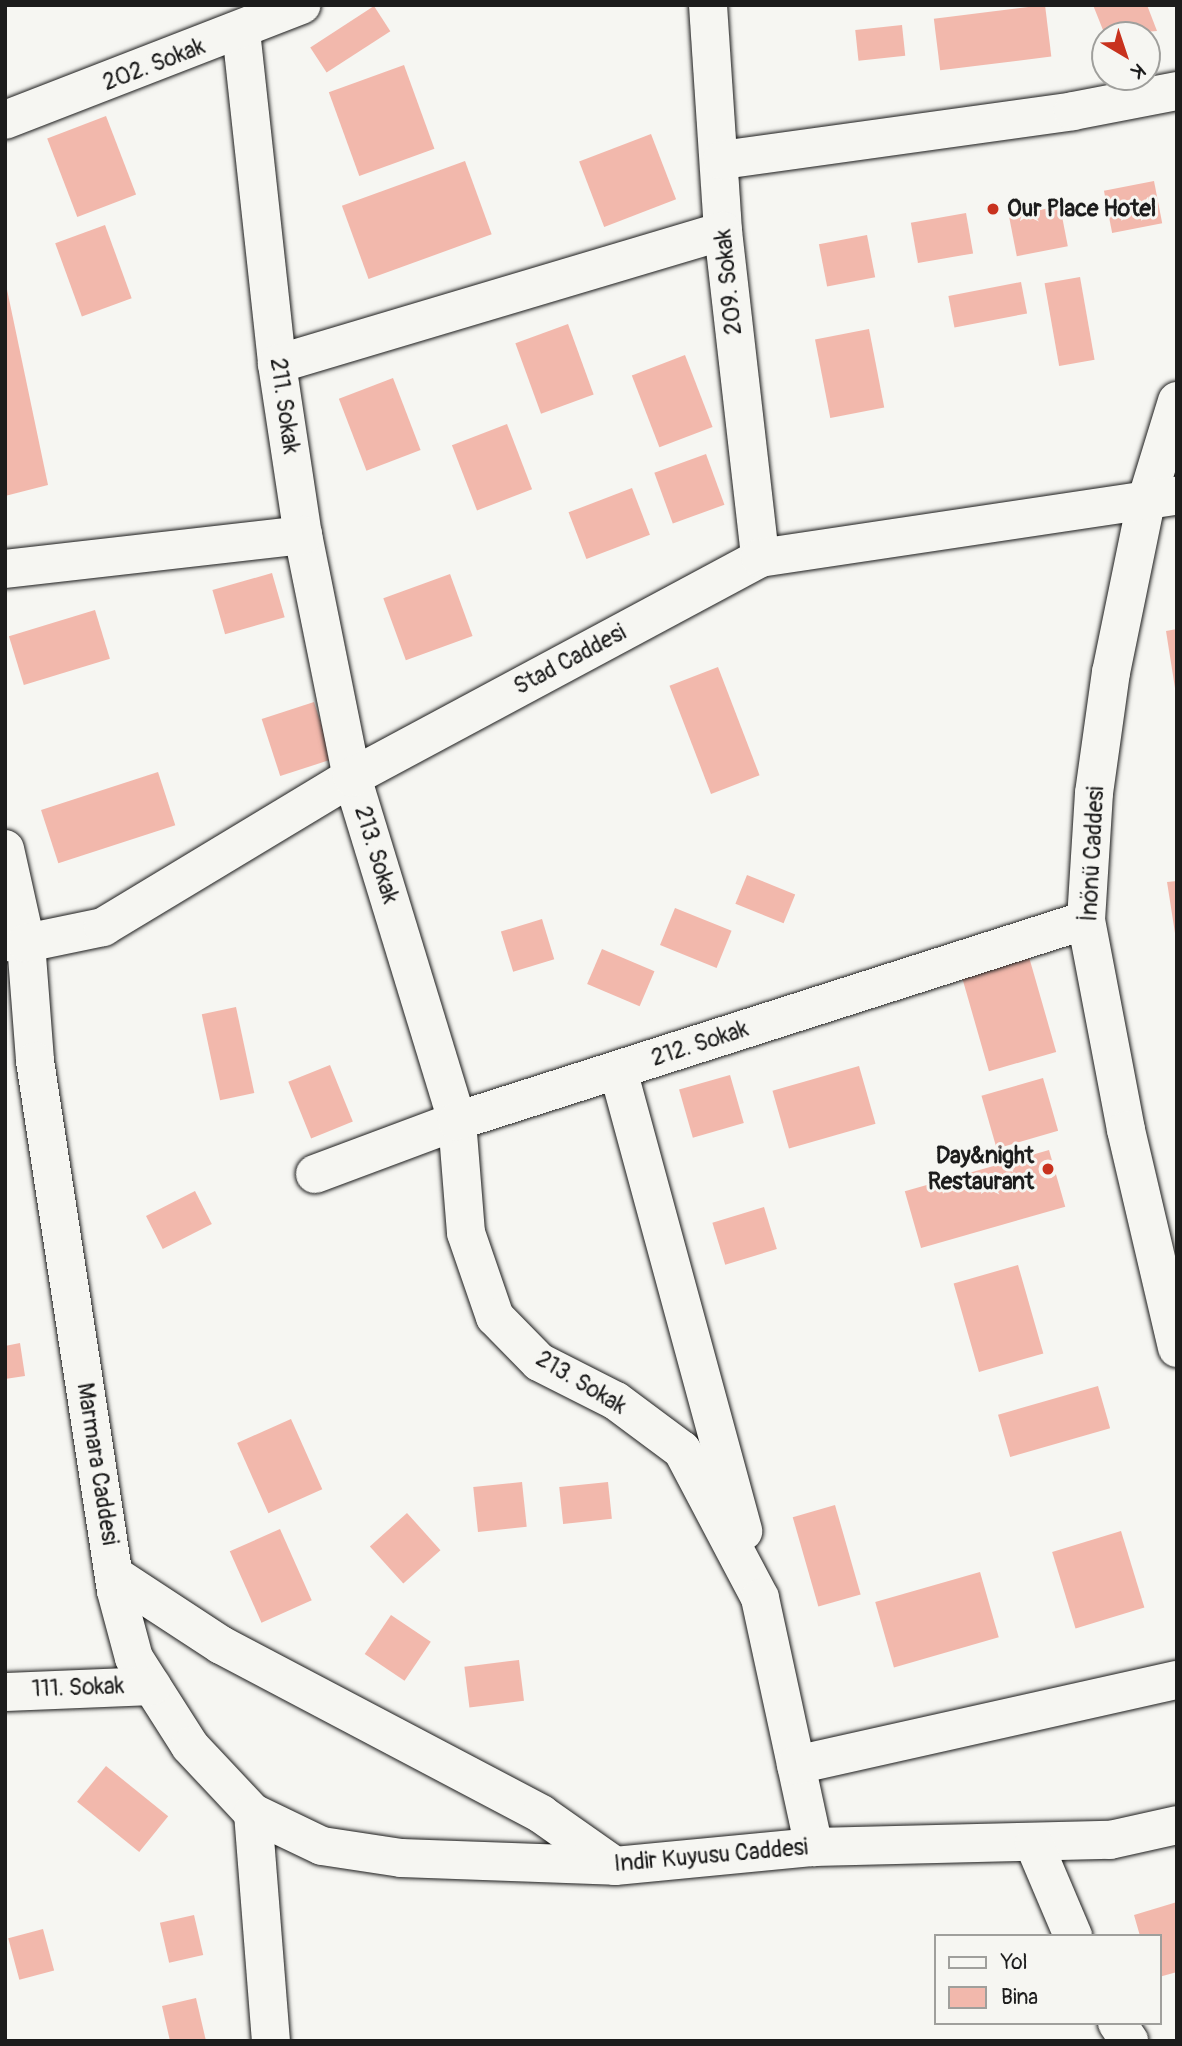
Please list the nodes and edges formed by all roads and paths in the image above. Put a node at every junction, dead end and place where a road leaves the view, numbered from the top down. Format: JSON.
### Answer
{"nodes":[{"id":1,"x":301,"y":5,"type":"edge"},
{"id":2,"x":708,"y":5,"type":"edge"},
{"id":3,"x":241,"y":31,"type":"junction"},
{"id":4,"x":1177,"y":91,"type":"edge"},
{"id":5,"x":5,"y":120,"type":"edge"},
{"id":6,"x":722,"y":160,"type":"junction"},
{"id":7,"x":723,"y":231,"type":"junction"},
{"id":8,"x":277,"y":364,"type":"junction"},
{"id":9,"x":1177,"y":401,"type":"edge"},
{"id":10,"x":1161,"y":499,"type":"edge"},
{"id":11,"x":303,"y":535,"type":"junction"},
{"id":12,"x":760,"y":558,"type":"junction"},
{"id":13,"x":5,"y":569,"type":"edge"},
{"id":14,"x":352,"y":777,"type":"junction"},
{"id":15,"x":5,"y":849,"type":"edge"},
{"id":16,"x":1086,"y":920,"type":"junction"},
{"id":17,"x":16,"y":942,"type":"edge"},
{"id":18,"x":618,"y":1070,"type":"junction"},
{"id":19,"x":457,"y":1121,"type":"junction"},
{"id":20,"x":315,"y":1174,"type":"dead end"},
{"id":21,"x":1169,"y":1290,"type":"edge"},
{"id":22,"x":1177,"y":1348,"type":"edge"},
{"id":23,"x":114,"y":1575,"type":"junction"},
{"id":24,"x":760,"y":1598,"type":"junction"},
{"id":25,"x":1177,"y":1680,"type":"edge"},
{"id":26,"x":152,"y":1686,"type":"junction"},
{"id":27,"x":5,"y":1692,"type":"edge"},
{"id":28,"x":796,"y":1765,"type":"junction"},
{"id":29,"x":253,"y":1813,"type":"junction"},
{"id":30,"x":1177,"y":1825,"type":"edge"},
{"id":31,"x":1034,"y":1844,"type":"junction"},
{"id":32,"x":814,"y":1847,"type":"junction"},
{"id":33,"x":615,"y":1866,"type":"junction"},
{"id":34,"x":1072,"y":1934,"type":"edge"},
{"id":35,"x":1118,"y":2025,"type":"edge"},
{"id":36,"x":271,"y":2041,"type":"edge"},
{"id":37,"x":1129,"y":2041,"type":"edge"}],
"edges":[{"from":1,"to":3,"type":"street","name":"202. Sokak"},
{"from":2,"to":6,"type":"street","name":"209. Sokak"},
{"from":3,"to":5,"type":"street","name":"202. Sokak"},
{"from":3,"to":8,"type":"street","name":"211. Sokak"},
{"from":4,"to":6,"type":"street"},
{"from":6,"to":7,"type":"street","name":"209. Sokak"},
{"from":7,"to":8,"type":"street"},
{"from":7,"to":12,"type":"street","name":"209. Sokak"},
{"from":8,"to":11,"type":"street","name":"211. Sokak"},
{"from":9,"to":10,"type":"street","name":"İnönü Caddesi"},
{"from":10,"to":12,"type":"street","name":"Stad Caddesi"},
{"from":10,"to":16,"type":"street","name":"İnönü Caddesi"},
{"from":11,"to":13,"type":"street"},
{"from":11,"to":14,"type":"street","name":"211. Sokak"},
{"from":12,"to":14,"type":"street","name":"Stad Caddesi"},
{"from":14,"to":17,"type":"street","name":"Stad Caddesi"},
{"from":14,"to":19,"type":"street","name":"213. Sokak"},
{"from":15,"to":17,"type":"street","name":"Marmara Caddesi"},
{"from":16,"to":18,"type":"street","name":"212. Sokak"},
{"from":16,"to":21,"type":"street","name":"İnönü Caddesi"},
{"from":17,"to":23,"type":"street","name":"Marmara Caddesi"},
{"from":18,"to":19,"type":"street","name":"212. Sokak"},
{"from":18,"to":24,"type":"street"},
{"from":19,"to":20,"type":"street","name":"212. Sokak"},
{"from":19,"to":24,"type":"street","name":"213. Sokak"},
{"from":21,"to":22,"type":"street","name":"İnönü Caddesi"},
{"from":23,"to":26,"type":"street","name":"Marmara Caddesi"},
{"from":23,"to":33,"type":"street"},
{"from":24,"to":28,"type":"street","name":"213. Sokak"},
{"from":25,"to":28,"type":"street"},
{"from":26,"to":27,"type":"street","name":"111. Sokak"},
{"from":26,"to":29,"type":"street","name":"Marmara Caddesi"},
{"from":28,"to":32,"type":"street","name":"213. Sokak"},
{"from":29,"to":33,"type":"street","name":"Indir Kuyusu Caddesi"},
{"from":29,"to":36,"type":"street"},
{"from":30,"to":31,"type":"street","name":"Indir Kuyusu Caddesi"},
{"from":31,"to":32,"type":"street","name":"Indir Kuyusu Caddesi"},
{"from":31,"to":34,"type":"street"},
{"from":32,"to":33,"type":"street","name":"Indir Kuyusu Caddesi"},
{"from":35,"to":37,"type":"street"}]}
